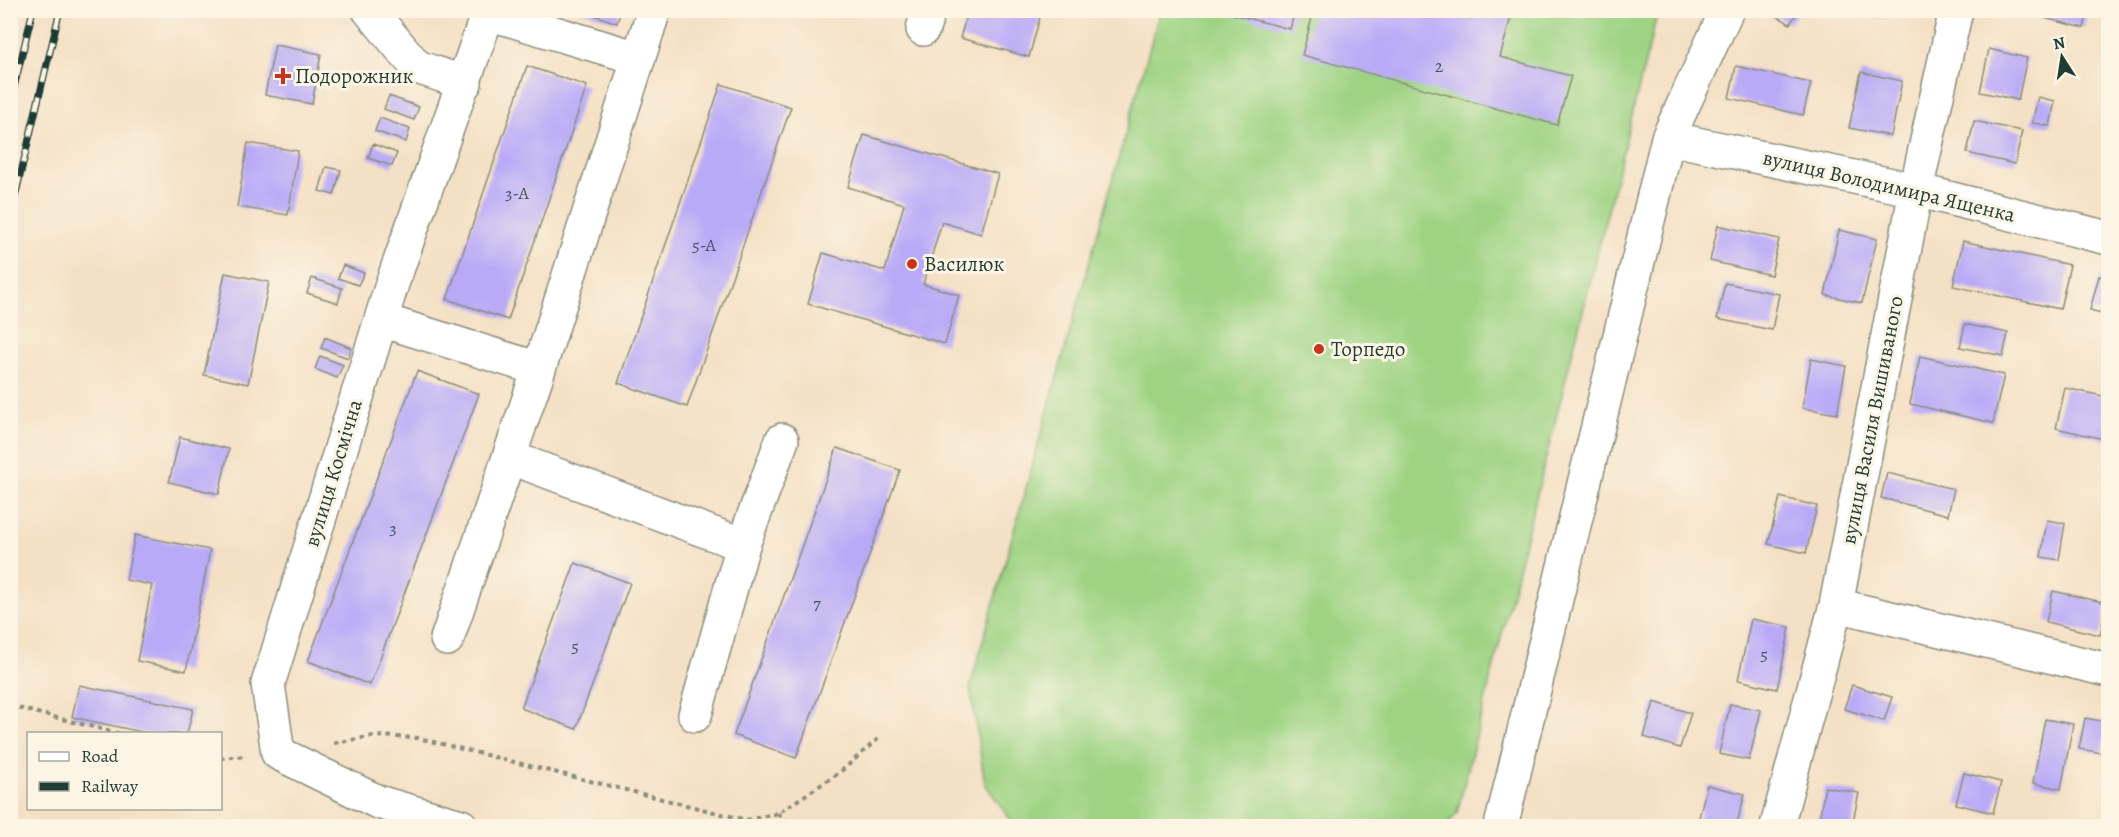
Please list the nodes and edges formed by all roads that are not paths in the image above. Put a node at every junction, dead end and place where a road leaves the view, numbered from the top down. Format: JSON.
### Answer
{"nodes":[{"id":1,"x":369,"y":10,"type":"edge"},
{"id":2,"x":654,"y":10,"type":"edge"},
{"id":3,"x":1727,"y":10,"type":"edge"},
{"id":4,"x":1956,"y":10,"type":"edge"},
{"id":5,"x":488,"y":12,"type":"edge"},
{"id":6,"x":638,"y":58,"type":"junction"},
{"id":7,"x":465,"y":83,"type":"junction"},
{"id":8,"x":1668,"y":138,"type":"junction"},
{"id":9,"x":1916,"y":190,"type":"junction"},
{"id":10,"x":2109,"y":238,"type":"edge"},
{"id":11,"x":381,"y":320,"type":"junction"},
{"id":12,"x":539,"y":369,"type":"junction"},
{"id":13,"x":782,"y":440,"type":"dead end"},
{"id":14,"x":509,"y":457,"type":"junction"},
{"id":15,"x":743,"y":545,"type":"junction"},
{"id":16,"x":1836,"y":605,"type":"junction"},
{"id":17,"x":447,"y":639,"type":"dead end"},
{"id":18,"x":2109,"y":670,"type":"edge"},
{"id":19,"x":695,"y":716,"type":"dead end"},
{"id":20,"x":461,"y":826,"type":"edge"},
{"id":21,"x":1501,"y":826,"type":"edge"},
{"id":22,"x":1777,"y":826,"type":"edge"}],
"edges":[{"from":1,"to":7,"type":"street"},
{"from":2,"to":6,"type":"street"},
{"from":3,"to":8,"type":"street"},
{"from":4,"to":9,"type":"street","name":"вулиця Василя Вишиваного"},
{"from":5,"to":6,"type":"street"},
{"from":5,"to":7,"type":"street","name":"вулиця Космічна"},
{"from":6,"to":12,"type":"street"},
{"from":7,"to":11,"type":"street","name":"вулиця Космічна"},
{"from":8,"to":9,"type":"street","name":"вулиця Володимира Ященка"},
{"from":8,"to":21,"type":"street"},
{"from":9,"to":10,"type":"street","name":"вулиця Володимира Ященка"},
{"from":9,"to":16,"type":"street","name":"вулиця Василя Вишиваного"},
{"from":11,"to":12,"type":"street"},
{"from":11,"to":20,"type":"street","name":"вулиця Космічна"},
{"from":12,"to":14,"type":"street"},
{"from":13,"to":15,"type":"street"},
{"from":14,"to":15,"type":"street"},
{"from":14,"to":17,"type":"street"},
{"from":15,"to":19,"type":"street"},
{"from":16,"to":18,"type":"street"},
{"from":16,"to":22,"type":"street","name":"вулиця Василя Вишиваного"}]}
